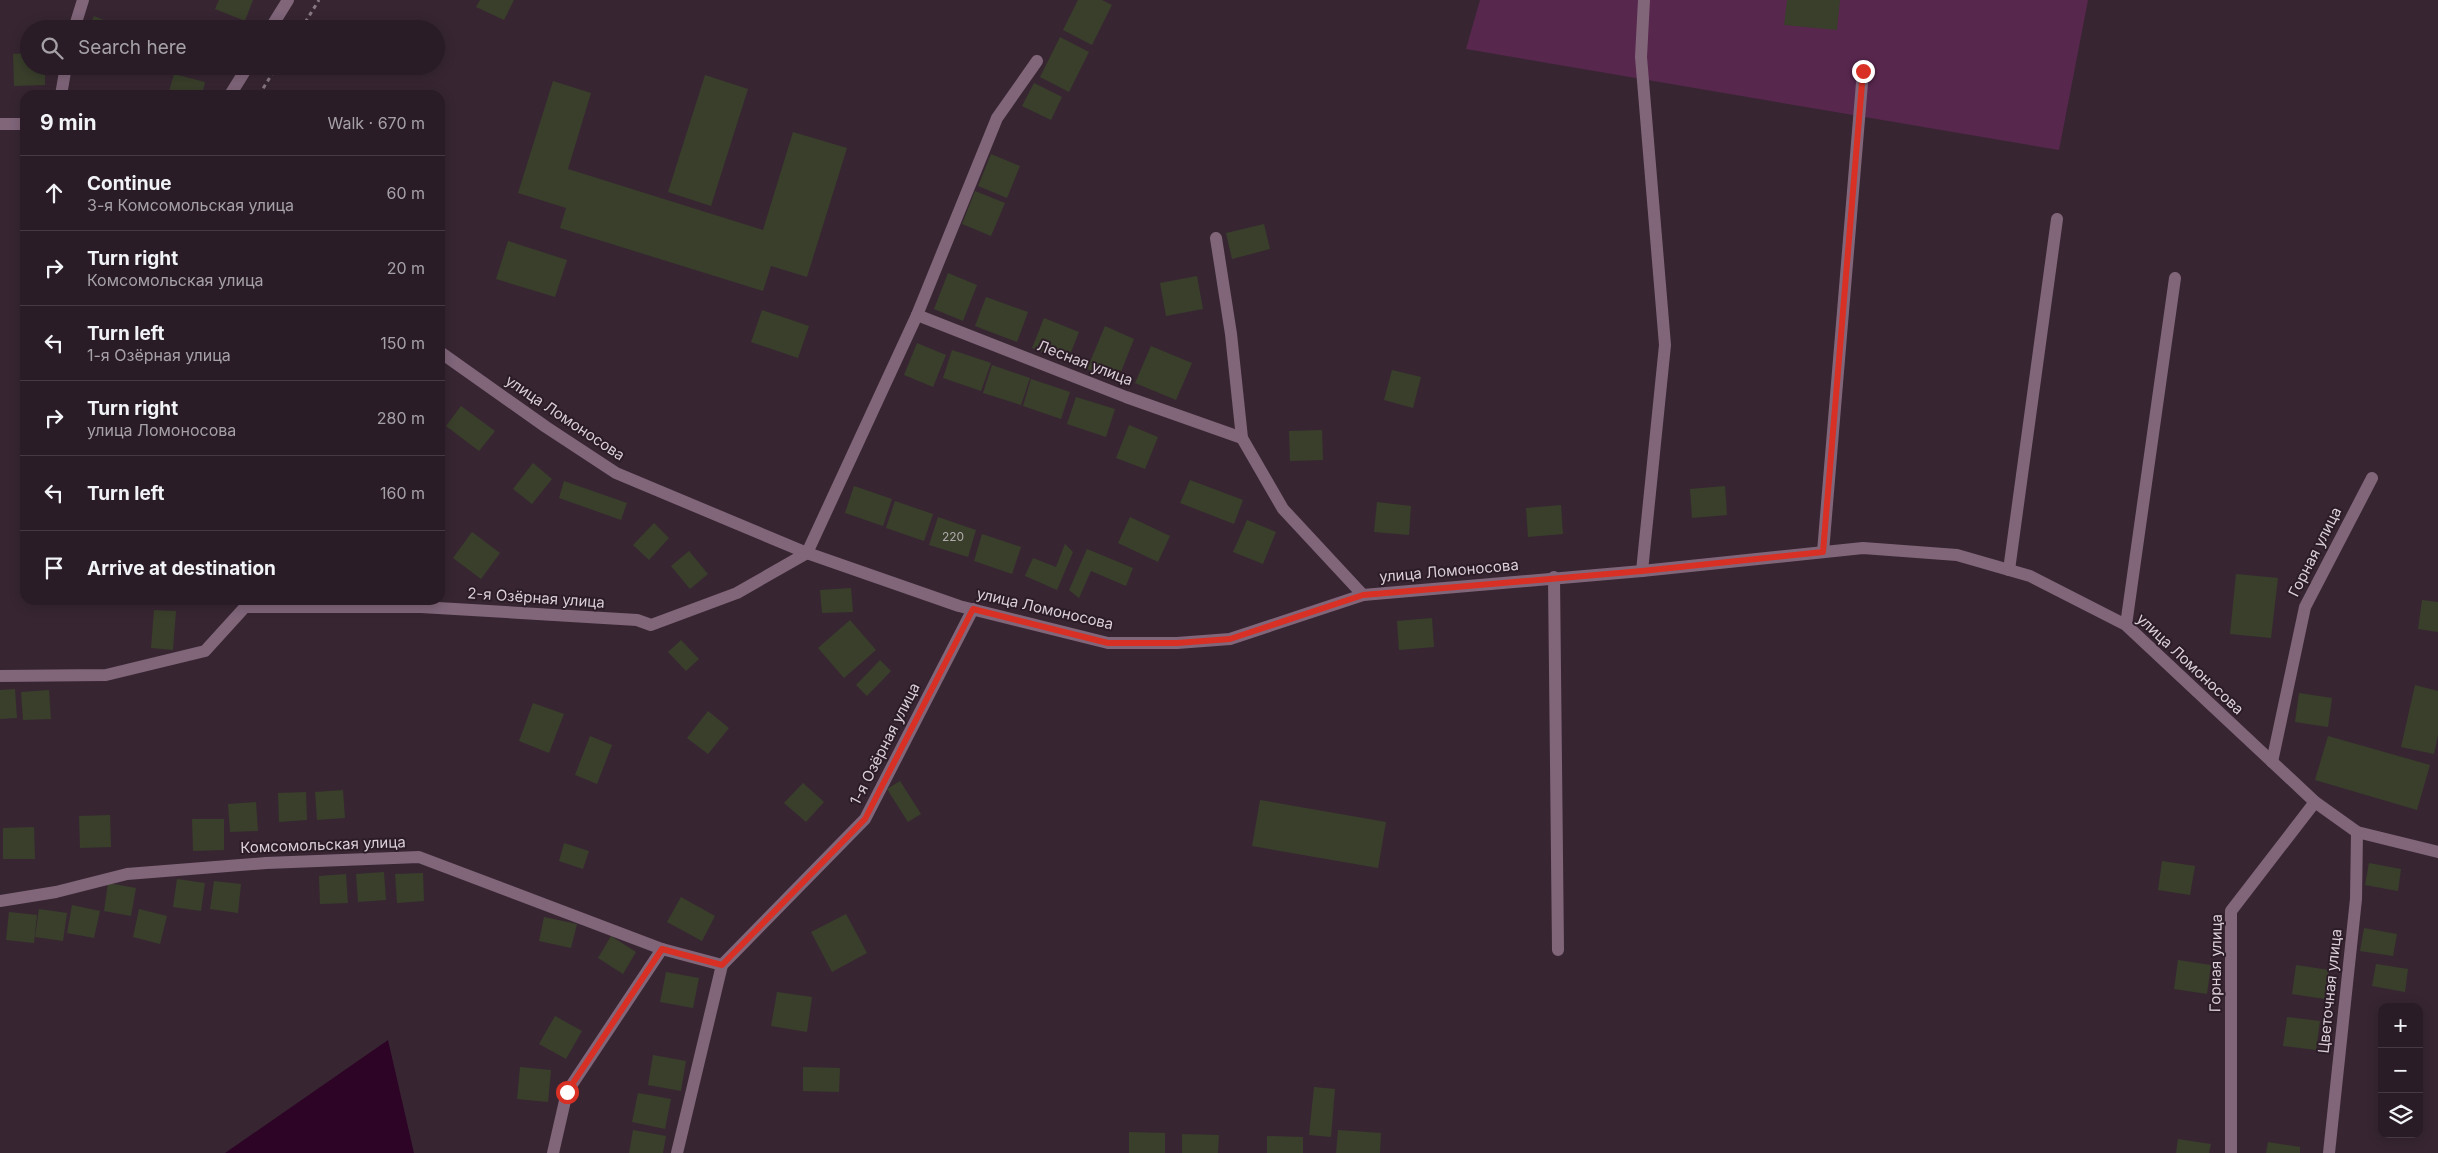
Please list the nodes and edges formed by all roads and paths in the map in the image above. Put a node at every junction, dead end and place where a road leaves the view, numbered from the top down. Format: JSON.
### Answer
{"nodes":[{"id":1,"x":83,"y":0,"type":"edge"},
{"id":2,"x":288,"y":0,"type":"edge"},
{"id":3,"x":319,"y":0,"type":"edge"},
{"id":4,"x":1644,"y":0,"type":"edge"},
{"id":5,"x":77,"y":20,"type":"edge"},
{"id":6,"x":276,"y":20,"type":"edge"},
{"id":7,"x":307,"y":20,"type":"edge"},
{"id":8,"x":1037,"y":61,"type":"dead end"},
{"id":9,"x":1863,"y":71,"type":"dead end"},
{"id":10,"x":64,"y":75,"type":"edge"},
{"id":11,"x":242,"y":75,"type":"edge"},
{"id":12,"x":271,"y":75,"type":"edge"},
{"id":13,"x":62,"y":90,"type":"edge"},
{"id":14,"x":233,"y":90,"type":"edge"},
{"id":15,"x":262,"y":90,"type":"edge"},
{"id":16,"x":0,"y":124,"type":"edge"},
{"id":17,"x":20,"y":124,"type":"edge"},
{"id":18,"x":2057,"y":219,"type":"dead end"},
{"id":19,"x":1216,"y":238,"type":"dead end"},
{"id":20,"x":2176,"y":278,"type":"dead end"},
{"id":21,"x":917,"y":315,"type":"junction"},
{"id":22,"x":445,"y":356,"type":"edge"},
{"id":23,"x":1242,"y":438,"type":"junction"},
{"id":24,"x":2372,"y":478,"type":"dead end"},
{"id":25,"x":1823,"y":552,"type":"junction"},
{"id":26,"x":807,"y":553,"type":"junction"},
{"id":27,"x":2009,"y":570,"type":"junction"},
{"id":28,"x":1642,"y":571,"type":"junction"},
{"id":29,"x":1554,"y":578,"type":"junction"},
{"id":30,"x":1363,"y":595,"type":"junction"},
{"id":31,"x":245,"y":605,"type":"edge"},
{"id":32,"x":334,"y":605,"type":"edge"},
{"id":33,"x":973,"y":609,"type":"junction"},
{"id":34,"x":2126,"y":625,"type":"junction"},
{"id":35,"x":0,"y":676,"type":"edge"},
{"id":36,"x":2272,"y":762,"type":"junction"},
{"id":37,"x":2315,"y":802,"type":"junction"},
{"id":38,"x":2356,"y":832,"type":"junction"},
{"id":39,"x":2438,"y":852,"type":"edge"},
{"id":40,"x":0,"y":901,"type":"edge"},
{"id":41,"x":662,"y":949,"type":"junction"},
{"id":42,"x":1558,"y":950,"type":"dead end"},
{"id":43,"x":722,"y":965,"type":"junction"},
{"id":44,"x":553,"y":1153,"type":"edge"},
{"id":45,"x":677,"y":1153,"type":"edge"},
{"id":46,"x":2231,"y":1153,"type":"edge"},
{"id":47,"x":2330,"y":1153,"type":"edge"}],
"edges":[{"from":1,"to":5,"type":"street"},
{"from":2,"to":6,"type":"street"},
{"from":3,"to":7,"type":"path"},
{"from":4,"to":28,"type":"street"},
{"from":8,"to":21,"type":"street"},
{"from":9,"to":25,"type":"street"},
{"from":10,"to":13,"type":"street"},
{"from":11,"to":14,"type":"street"},
{"from":12,"to":15,"type":"path"},
{"from":16,"to":17,"type":"street"},
{"from":18,"to":27,"type":"street"},
{"from":19,"to":23,"type":"street"},
{"from":20,"to":34,"type":"street"},
{"from":21,"to":23,"type":"street","name":"Лесная улица"},
{"from":21,"to":26,"type":"street"},
{"from":22,"to":26,"type":"street","name":"улица Ломоносова"},
{"from":23,"to":30,"type":"street"},
{"from":24,"to":36,"type":"street","name":"Горная улица"},
{"from":25,"to":27,"type":"street","name":"улица Ломоносова"},
{"from":25,"to":28,"type":"street","name":"улица Ломоносова"},
{"from":26,"to":32,"type":"street","name":"2-я Озёрная улица"},
{"from":26,"to":33,"type":"street","name":"улица Ломоносова"},
{"from":27,"to":34,"type":"street","name":"улица Ломоносова"},
{"from":28,"to":29,"type":"street","name":"улица Ломоносова"},
{"from":29,"to":30,"type":"street","name":"улица Ломоносова"},
{"from":29,"to":42,"type":"street"},
{"from":30,"to":33,"type":"street","name":"улица Ломоносова"},
{"from":31,"to":35,"type":"street"},
{"from":33,"to":43,"type":"street","name":"1-я Озёрная улица"},
{"from":34,"to":36,"type":"street","name":"улица Ломоносова"},
{"from":36,"to":37,"type":"street","name":"улица Ломоносова"},
{"from":37,"to":38,"type":"street","name":"улица Ломоносова"},
{"from":37,"to":46,"type":"street","name":"Горная улица"},
{"from":38,"to":39,"type":"street","name":"улица Ломоносова"},
{"from":38,"to":47,"type":"street","name":"Цветочная улица"},
{"from":40,"to":41,"type":"street","name":"Комсомольская улица"},
{"from":41,"to":43,"type":"street","name":"Комсомольская улица"},
{"from":41,"to":44,"type":"street"},
{"from":43,"to":45,"type":"street"}]}
